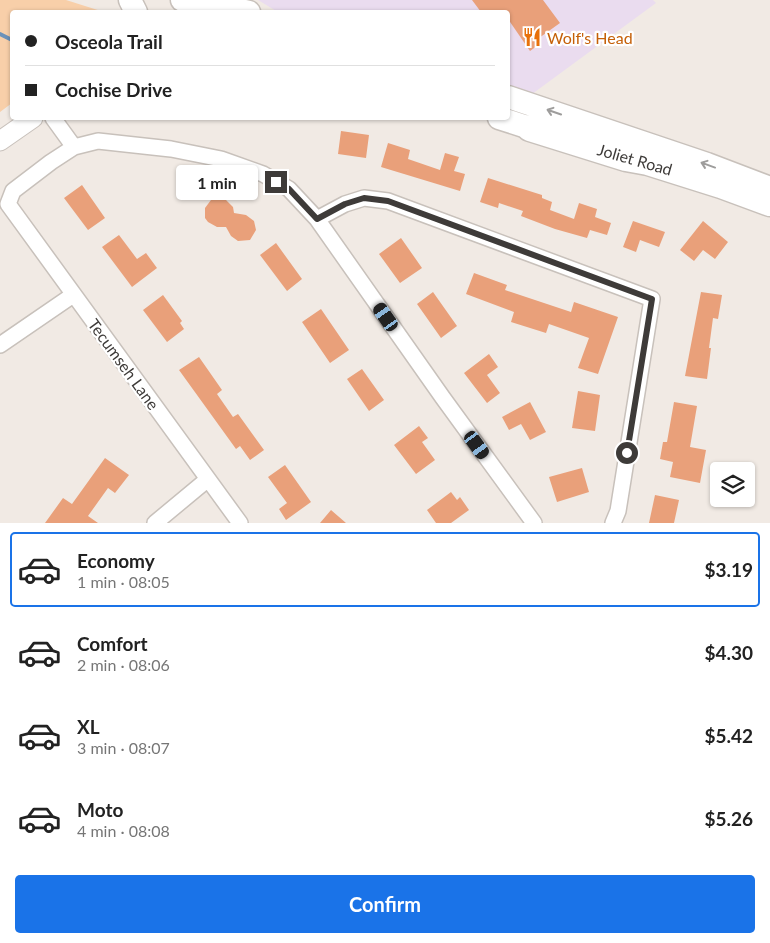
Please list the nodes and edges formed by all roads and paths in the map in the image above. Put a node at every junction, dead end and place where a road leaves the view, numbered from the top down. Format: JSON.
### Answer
{"nodes":[{"id":1,"x":248,"y":0,"type":"edge"},
{"id":2,"x":189,"y":6,"type":"edge"},
{"id":3,"x":241,"y":10,"type":"edge"},
{"id":4,"x":256,"y":10,"type":"edge"},
{"id":5,"x":510,"y":98,"type":"edge"},
{"id":6,"x":30,"y":120,"type":"edge"},
{"id":7,"x":54,"y":120,"type":"edge"},
{"id":8,"x":504,"y":120,"type":"edge"},
{"id":9,"x":530,"y":128,"type":"joint"},
{"id":10,"x":0,"y":141,"type":"edge"},
{"id":11,"x":74,"y":147,"type":"junction"},
{"id":12,"x":626,"y":158,"type":"junction"},
{"id":13,"x":770,"y":188,"type":"edge"},
{"id":14,"x":770,"y":203,"type":"edge"},
{"id":15,"x":770,"y":211,"type":"edge"},
{"id":16,"x":317,"y":219,"type":"junction"},
{"id":17,"x":73,"y":295,"type":"junction"},
{"id":18,"x":0,"y":345,"type":"edge"},
{"id":19,"x":208,"y":479,"type":"junction"},
{"id":20,"x":155,"y":523,"type":"edge"},
{"id":21,"x":240,"y":523,"type":"edge"},
{"id":22,"x":534,"y":523,"type":"edge"},
{"id":23,"x":613,"y":523,"type":"edge"}],
"edges":[{"from":1,"to":4,"type":"main road"},
{"from":2,"to":3,"type":"main road"},
{"from":13,"to":5,"type":"main road","name":"Joliet Road","one_way":true},
{"from":6,"to":10,"type":"street"},
{"from":7,"to":11,"type":"street"},
{"from":8,"to":9,"type":"main road","name":"Joliet Road"},
{"from":9,"to":12,"type":"highway","name":"Joliet Road"},
{"from":11,"to":16,"type":"street"},
{"from":11,"to":17,"type":"street","name":"Tecumseh Lane"},
{"from":12,"to":14,"type":"highway","name":"Joliet Road"},
{"from":12,"to":15,"type":"highway"},
{"from":16,"to":22,"type":"street"},
{"from":16,"to":23,"type":"street"},
{"from":17,"to":18,"type":"street"},
{"from":17,"to":19,"type":"street","name":"Tecumseh Lane"},
{"from":19,"to":20,"type":"street"},
{"from":19,"to":21,"type":"street","name":"Tecumseh Lane"}]}
